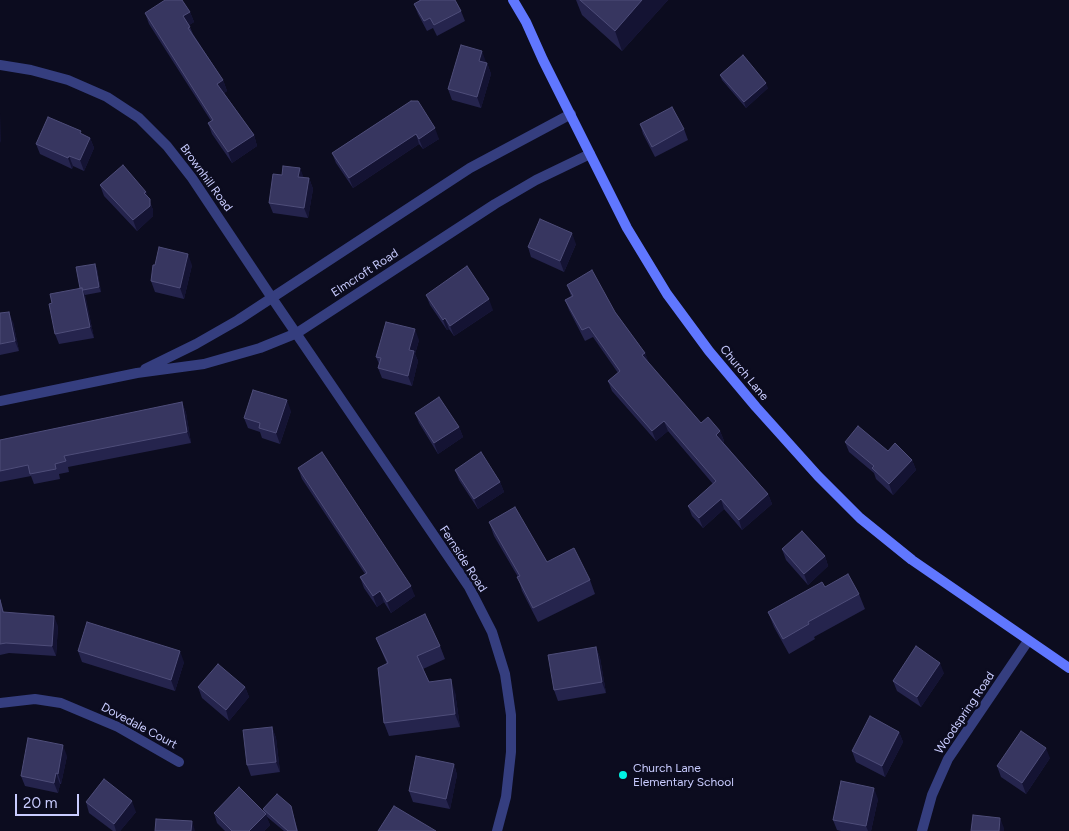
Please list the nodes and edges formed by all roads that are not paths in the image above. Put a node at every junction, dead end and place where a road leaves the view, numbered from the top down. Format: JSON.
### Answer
{"nodes":[{"id":1,"x":513,"y":0,"type":"edge"},
{"id":2,"x":0,"y":65,"type":"edge"},
{"id":3,"x":570,"y":114,"type":"junction"},
{"id":4,"x":590,"y":154,"type":"junction"},
{"id":5,"x":272,"y":298,"type":"junction"},
{"id":6,"x":297,"y":333,"type":"junction"},
{"id":7,"x":137,"y":373,"type":"junction"},
{"id":8,"x":0,"y":401,"type":"edge"},
{"id":9,"x":1028,"y":641,"type":"junction"},
{"id":10,"x":1069,"y":668,"type":"edge"},
{"id":11,"x":0,"y":703,"type":"edge"},
{"id":12,"x":179,"y":762,"type":"dead end"},
{"id":13,"x":497,"y":831,"type":"edge"},
{"id":14,"x":922,"y":831,"type":"edge"}],
"edges":[{"from":1,"to":3,"type":"street","name":"Church Lane"},
{"from":2,"to":5,"type":"street","name":"Brownhill Road"},
{"from":3,"to":4,"type":"street","name":"Church Lane"},
{"from":3,"to":5,"type":"street","name":"Elmcroft Road"},
{"from":4,"to":6,"type":"street","name":"Elmcroft Road"},
{"from":4,"to":9,"type":"street","name":"Church Lane"},
{"from":5,"to":6,"type":"street","name":"Brownhill Road"},
{"from":5,"to":7,"type":"street","name":"Elmcroft Road"},
{"from":6,"to":7,"type":"street","name":"Elmcroft Road"},
{"from":6,"to":13,"type":"street","name":"Fernside Road"},
{"from":7,"to":8,"type":"street","name":"Elmcroft Road"},
{"from":9,"to":10,"type":"street","name":"Church Lane"},
{"from":9,"to":14,"type":"street","name":"Woodspring Road"},
{"from":11,"to":12,"type":"street","name":"Dovedale Court"}]}
